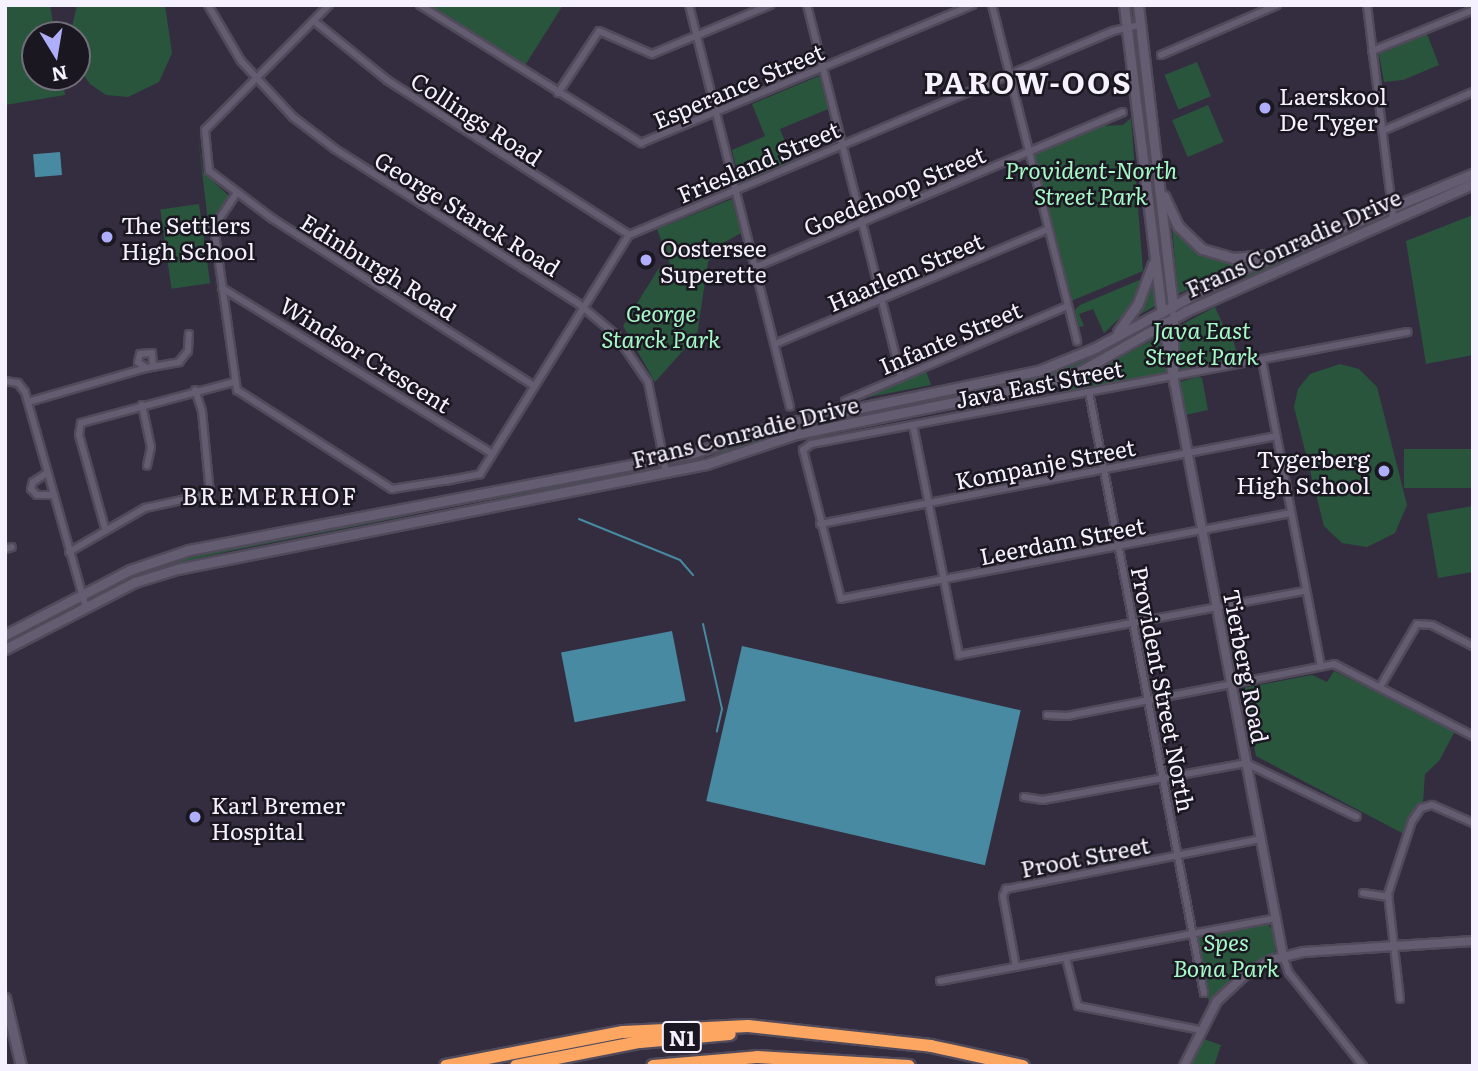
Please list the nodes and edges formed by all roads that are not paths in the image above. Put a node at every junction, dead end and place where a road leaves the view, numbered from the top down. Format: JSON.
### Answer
{"nodes":[{"id":1,"x":208,"y":5,"type":"edge"},
{"id":2,"x":330,"y":5,"type":"edge"},
{"id":3,"x":420,"y":5,"type":"edge"},
{"id":4,"x":689,"y":5,"type":"edge"},
{"id":5,"x":770,"y":5,"type":"edge"},
{"id":6,"x":807,"y":5,"type":"edge"},
{"id":7,"x":972,"y":5,"type":"edge"},
{"id":8,"x":992,"y":5,"type":"edge"},
{"id":9,"x":1124,"y":5,"type":"edge"},
{"id":10,"x":1138,"y":5,"type":"edge"},
{"id":11,"x":1277,"y":5,"type":"edge"},
{"id":12,"x":1367,"y":5,"type":"edge"},
{"id":13,"x":1473,"y":9,"type":"edge"},
{"id":14,"x":314,"y":21,"type":"junction"},
{"id":15,"x":1140,"y":22,"type":"junction"},
{"id":16,"x":1126,"y":24,"type":"junction"},
{"id":17,"x":697,"y":36,"type":"junction"},
{"id":18,"x":1372,"y":51,"type":"junction"},
{"id":19,"x":1161,"y":55,"type":"dead end"},
{"id":20,"x":823,"y":68,"type":"junction"},
{"id":21,"x":1009,"y":74,"type":"junction"},
{"id":22,"x":255,"y":79,"type":"junction"},
{"id":23,"x":1473,"y":92,"type":"edge"},
{"id":24,"x":558,"y":93,"type":"junction"},
{"id":25,"x":1124,"y":112,"type":"dead end"},
{"id":26,"x":717,"y":113,"type":"junction"},
{"id":27,"x":1382,"y":131,"type":"junction"},
{"id":28,"x":842,"y":145,"type":"junction"},
{"id":29,"x":1029,"y":152,"type":"junction"},
{"id":30,"x":1473,"y":174,"type":"edge"},
{"id":31,"x":1473,"y":184,"type":"edge"},
{"id":32,"x":1159,"y":185,"type":"junction"},
{"id":33,"x":736,"y":190,"type":"junction"},
{"id":34,"x":236,"y":194,"type":"junction"},
{"id":35,"x":1392,"y":214,"type":"junction"},
{"id":36,"x":862,"y":222,"type":"junction"},
{"id":37,"x":1048,"y":229,"type":"junction"},
{"id":38,"x":629,"y":235,"type":"junction"},
{"id":39,"x":1280,"y":253,"type":"junction"},
{"id":40,"x":1154,"y":261,"type":"junction"},
{"id":41,"x":756,"y":267,"type":"junction"},
{"id":42,"x":222,"y":288,"type":"junction"},
{"id":43,"x":881,"y":300,"type":"junction"},
{"id":44,"x":1173,"y":303,"type":"junction"},
{"id":45,"x":1068,"y":306,"type":"junction"},
{"id":46,"x":584,"y":308,"type":"junction"},
{"id":47,"x":1161,"y":309,"type":"junction"},
{"id":48,"x":1174,"y":316,"type":"junction"},
{"id":49,"x":1163,"y":323,"type":"junction"},
{"id":50,"x":1408,"y":332,"type":"dead end"},
{"id":51,"x":189,"y":334,"type":"dead end"},
{"id":52,"x":1115,"y":336,"type":"junction"},
{"id":53,"x":1077,"y":341,"type":"dead end"},
{"id":54,"x":775,"y":344,"type":"junction"},
{"id":55,"x":1262,"y":360,"type":"junction"},
{"id":56,"x":901,"y":377,"type":"junction"},
{"id":57,"x":1174,"y":378,"type":"junction"},
{"id":58,"x":9,"y":381,"type":"edge"},
{"id":59,"x":234,"y":382,"type":"junction"},
{"id":60,"x":534,"y":386,"type":"junction"},
{"id":61,"x":195,"y":390,"type":"junction"},
{"id":62,"x":1090,"y":392,"type":"junction"},
{"id":63,"x":845,"y":401,"type":"dead end"},
{"id":64,"x":28,"y":402,"type":"junction"},
{"id":65,"x":142,"y":405,"type":"junction"},
{"id":66,"x":790,"y":406,"type":"dead end"},
{"id":67,"x":913,"y":425,"type":"junction"},
{"id":68,"x":1277,"y":436,"type":"junction"},
{"id":69,"x":1187,"y":454,"type":"junction"},
{"id":70,"x":489,"y":455,"type":"junction"},
{"id":71,"x":664,"y":459,"type":"junction"},
{"id":72,"x":147,"y":466,"type":"dead end"},
{"id":73,"x":1104,"y":470,"type":"junction"},
{"id":74,"x":666,"y":472,"type":"junction"},
{"id":75,"x":47,"y":473,"type":"junction"},
{"id":76,"x":53,"y":495,"type":"junction"},
{"id":77,"x":928,"y":503,"type":"junction"},
{"id":78,"x":1291,"y":513,"type":"junction"},
{"id":79,"x":820,"y":524,"type":"junction"},
{"id":80,"x":106,"y":528,"type":"junction"},
{"id":81,"x":1202,"y":531,"type":"junction"},
{"id":82,"x":1119,"y":547,"type":"junction"},
{"id":83,"x":69,"y":552,"type":"junction"},
{"id":84,"x":942,"y":580,"type":"junction"},
{"id":85,"x":1306,"y":591,"type":"junction"},
{"id":86,"x":82,"y":595,"type":"junction"},
{"id":87,"x":86,"y":608,"type":"junction"},
{"id":88,"x":1217,"y":608,"type":"junction"},
{"id":89,"x":1134,"y":624,"type":"junction"},
{"id":90,"x":5,"y":635,"type":"edge"},
{"id":91,"x":1473,"y":646,"type":"edge"},
{"id":92,"x":5,"y":649,"type":"edge"},
{"id":93,"x":1321,"y":666,"type":"junction"},
{"id":94,"x":1231,"y":686,"type":"junction"},
{"id":95,"x":1380,"y":687,"type":"junction"},
{"id":96,"x":1148,"y":701,"type":"junction"},
{"id":97,"x":1046,"y":716,"type":"dead end"},
{"id":98,"x":1473,"y":736,"type":"edge"},
{"id":99,"x":1246,"y":763,"type":"junction"},
{"id":100,"x":1163,"y":778,"type":"junction"},
{"id":101,"x":1024,"y":797,"type":"dead end"},
{"id":102,"x":1357,"y":817,"type":"dead end"},
{"id":103,"x":1473,"y":823,"type":"edge"},
{"id":104,"x":1261,"y":839,"type":"junction"},
{"id":105,"x":1178,"y":856,"type":"junction"},
{"id":106,"x":1363,"y":894,"type":"dead end"},
{"id":107,"x":1389,"y":897,"type":"junction"},
{"id":108,"x":1276,"y":918,"type":"junction"},
{"id":109,"x":1193,"y":934,"type":"junction"},
{"id":110,"x":1473,"y":941,"type":"edge"},
{"id":111,"x":1397,"y":947,"type":"junction"},
{"id":112,"x":1283,"y":956,"type":"junction"},
{"id":113,"x":1066,"y":958,"type":"junction"},
{"id":114,"x":1016,"y":967,"type":"junction"},
{"id":115,"x":940,"y":981,"type":"dead end"},
{"id":116,"x":1204,"y":993,"type":"dead end"},
{"id":117,"x":5,"y":998,"type":"edge"},
{"id":118,"x":1400,"y":999,"type":"dead end"},
{"id":119,"x":1200,"y":1030,"type":"junction"},
{"id":120,"x":849,"y":1035,"type":"junction"},
{"id":121,"x":757,"y":1057,"type":"junction"},
{"id":122,"x":21,"y":1066,"type":"edge"},
{"id":123,"x":446,"y":1066,"type":"edge"},
{"id":124,"x":516,"y":1066,"type":"edge"},
{"id":125,"x":653,"y":1066,"type":"edge"},
{"id":126,"x":705,"y":1066,"type":"edge"},
{"id":127,"x":909,"y":1066,"type":"edge"},
{"id":128,"x":1023,"y":1066,"type":"edge"},
{"id":129,"x":1184,"y":1066,"type":"edge"},
{"id":130,"x":1363,"y":1066,"type":"edge"}],
"edges":[{"from":1,"to":22,"type":"street","name":"George Starck Road"},
{"from":2,"to":14,"type":"street"},
{"from":3,"to":24,"type":"street","name":"Esperance Street"},
{"from":4,"to":17,"type":"street"},
{"from":5,"to":17,"type":"street"},
{"from":6,"to":20,"type":"street"},
{"from":7,"to":20,"type":"street","name":"Esperance Street"},
{"from":8,"to":21,"type":"street"},
{"from":9,"to":16,"type":"main road","name":"Tierberg Road"},
{"from":10,"to":15,"type":"main road","name":"Tierberg Road"},
{"from":11,"to":19,"type":"street"},
{"from":12,"to":18,"type":"street"},
{"from":13,"to":18,"type":"street"},
{"from":14,"to":22,"type":"street"},
{"from":14,"to":38,"type":"street","name":"Collings Road"},
{"from":15,"to":16,"type":"street","name":"Friesland Street"},
{"from":15,"to":32,"type":"main road","name":"Tierberg Road"},
{"from":16,"to":21,"type":"street","name":"Friesland Street"},
{"from":16,"to":40,"type":"main road","name":"Tierberg Road"},
{"from":17,"to":24,"type":"street"},
{"from":17,"to":26,"type":"street"},
{"from":18,"to":27,"type":"street"},
{"from":20,"to":26,"type":"street","name":"Esperance Street"},
{"from":20,"to":28,"type":"street"},
{"from":21,"to":28,"type":"street","name":"Friesland Street"},
{"from":21,"to":29,"type":"street"},
{"from":22,"to":34,"type":"street","name":"Edinburgh Road"},
{"from":22,"to":46,"type":"street","name":"George Starck Road"},
{"from":23,"to":27,"type":"street"},
{"from":24,"to":26,"type":"street","name":"Esperance Street"},
{"from":25,"to":29,"type":"street","name":"Goedehoop Street"},
{"from":26,"to":33,"type":"street"},
{"from":27,"to":35,"type":"street"},
{"from":28,"to":33,"type":"street","name":"Friesland Street"},
{"from":28,"to":36,"type":"street"},
{"from":29,"to":36,"type":"street","name":"Goedehoop Street"},
{"from":29,"to":37,"type":"street"},
{"from":30,"to":35,"type":"main road","name":"Frans Conradie Drive"},
{"from":31,"to":35,"type":"main road","name":"Frans Conradie Drive"},
{"from":32,"to":39,"type":"main road"},
{"from":32,"to":44,"type":"main road","name":"Tierberg Road"},
{"from":33,"to":38,"type":"street","name":"Friesland Street"},
{"from":33,"to":41,"type":"street"},
{"from":34,"to":42,"type":"street"},
{"from":34,"to":60,"type":"street","name":"Edinburgh Road"},
{"from":35,"to":39,"type":"main road","name":"Frans Conradie Drive"},
{"from":35,"to":48,"type":"main road","name":"Frans Conradie Drive"},
{"from":36,"to":41,"type":"street","name":"Goedehoop Street"},
{"from":36,"to":43,"type":"street"},
{"from":37,"to":43,"type":"street","name":"Haarlem Street"},
{"from":37,"to":45,"type":"street"},
{"from":38,"to":46,"type":"street"},
{"from":39,"to":44,"type":"main road","name":"Frans Conradie Drive"},
{"from":40,"to":47,"type":"main road","name":"Tierberg Road"},
{"from":40,"to":52,"type":"main road"},
{"from":41,"to":54,"type":"street"},
{"from":42,"to":59,"type":"street"},
{"from":42,"to":70,"type":"street","name":"Windsor Crescent"},
{"from":43,"to":54,"type":"street","name":"Haarlem Street"},
{"from":43,"to":56,"type":"street"},
{"from":44,"to":47,"type":"main road","name":"Frans Conradie Drive"},
{"from":44,"to":48,"type":"main road","name":"Tierberg Road"},
{"from":45,"to":53,"type":"street"},
{"from":45,"to":56,"type":"street","name":"Infante Street"},
{"from":46,"to":60,"type":"street"},
{"from":46,"to":71,"type":"street","name":"George Starck Road"},
{"from":47,"to":49,"type":"main road","name":"Tierberg Road"},
{"from":47,"to":52,"type":"main road","name":"Frans Conradie Drive"},
{"from":48,"to":49,"type":"main road","name":"Frans Conradie Drive"},
{"from":48,"to":57,"type":"street","name":"Tierberg Road"},
{"from":49,"to":57,"type":"street","name":"Tierberg Road"},
{"from":49,"to":74,"type":"main road","name":"Frans Conradie Drive"},
{"from":50,"to":55,"type":"street","name":"Java East Street"},
{"from":51,"to":64,"type":"street"},
{"from":52,"to":71,"type":"main road","name":"Frans Conradie Drive"},
{"from":54,"to":66,"type":"street"},
{"from":55,"to":57,"type":"street","name":"Java East Street"},
{"from":55,"to":68,"type":"street"},
{"from":56,"to":63,"type":"street","name":"Infante Street"},
{"from":57,"to":62,"type":"street","name":"Java East Street"},
{"from":57,"to":69,"type":"street","name":"Tierberg Road"},
{"from":58,"to":64,"type":"street"},
{"from":59,"to":61,"type":"street"},
{"from":59,"to":70,"type":"street"},
{"from":60,"to":70,"type":"street"},
{"from":61,"to":65,"type":"street"},
{"from":61,"to":80,"type":"street"},
{"from":62,"to":67,"type":"street","name":"Java East Street"},
{"from":62,"to":73,"type":"street","name":"Provident Street North"},
{"from":64,"to":75,"type":"street"},
{"from":65,"to":72,"type":"street"},
{"from":65,"to":80,"type":"street"},
{"from":67,"to":77,"type":"street"},
{"from":67,"to":79,"type":"street","name":"Java East Street"},
{"from":68,"to":69,"type":"street","name":"Kompanje Street"},
{"from":68,"to":78,"type":"street"},
{"from":69,"to":73,"type":"street","name":"Kompanje Street"},
{"from":69,"to":81,"type":"street","name":"Tierberg Road"},
{"from":71,"to":74,"type":"street","name":"George Starck Road"},
{"from":71,"to":86,"type":"main road","name":"Frans Conradie Drive"},
{"from":73,"to":77,"type":"street","name":"Kompanje Street"},
{"from":73,"to":82,"type":"street","name":"Provident Street North"},
{"from":74,"to":87,"type":"main road","name":"Frans Conradie Drive"},
{"from":75,"to":76,"type":"street"},
{"from":75,"to":76,"type":"street"},
{"from":76,"to":83,"type":"street"},
{"from":77,"to":79,"type":"street","name":"Kompanje Street"},
{"from":77,"to":84,"type":"street"},
{"from":78,"to":81,"type":"street","name":"Leerdam Street"},
{"from":78,"to":85,"type":"street"},
{"from":79,"to":84,"type":"street","name":"Leerdam Street"},
{"from":80,"to":83,"type":"street"},
{"from":81,"to":82,"type":"street","name":"Leerdam Street"},
{"from":81,"to":88,"type":"street","name":"Tierberg Road"},
{"from":82,"to":84,"type":"street","name":"Leerdam Street"},
{"from":82,"to":89,"type":"street","name":"Provident Street North"},
{"from":83,"to":86,"type":"street"},
{"from":84,"to":89,"type":"street"},
{"from":85,"to":88,"type":"street"},
{"from":85,"to":93,"type":"street"},
{"from":86,"to":87,"type":"street"},
{"from":86,"to":90,"type":"main road","name":"Frans Conradie Drive"},
{"from":87,"to":92,"type":"main road","name":"Frans Conradie Drive"},
{"from":88,"to":89,"type":"street"},
{"from":88,"to":94,"type":"street","name":"Tierberg Road"},
{"from":89,"to":96,"type":"street","name":"Provident Street North"},
{"from":91,"to":95,"type":"street"},
{"from":93,"to":94,"type":"street"},
{"from":93,"to":95,"type":"street"},
{"from":94,"to":96,"type":"street"},
{"from":94,"to":99,"type":"street","name":"Tierberg Road"},
{"from":95,"to":98,"type":"street"},
{"from":96,"to":97,"type":"street"},
{"from":96,"to":100,"type":"street","name":"Provident Street North"},
{"from":99,"to":100,"type":"street"},
{"from":99,"to":102,"type":"street"},
{"from":99,"to":104,"type":"street","name":"Tierberg Road"},
{"from":100,"to":101,"type":"street"},
{"from":100,"to":105,"type":"street","name":"Provident Street North"},
{"from":103,"to":107,"type":"street"},
{"from":104,"to":105,"type":"street","name":"Proot Street"},
{"from":104,"to":108,"type":"street","name":"Tierberg Road"},
{"from":105,"to":109,"type":"street","name":"Provident Street North"},
{"from":105,"to":114,"type":"street","name":"Proot Street"},
{"from":106,"to":107,"type":"street"},
{"from":107,"to":111,"type":"street"},
{"from":108,"to":109,"type":"street"},
{"from":108,"to":112,"type":"street","name":"Tierberg Road"},
{"from":109,"to":113,"type":"street"},
{"from":109,"to":116,"type":"street","name":"Provident Street North"},
{"from":110,"to":111,"type":"street"},
{"from":111,"to":112,"type":"street"},
{"from":111,"to":118,"type":"street"},
{"from":112,"to":119,"type":"street"},
{"from":112,"to":130,"type":"street"},
{"from":113,"to":114,"type":"street"},
{"from":113,"to":119,"type":"street"},
{"from":114,"to":115,"type":"street"},
{"from":117,"to":122,"type":"main road"},
{"from":119,"to":129,"type":"street"},
{"from":120,"to":123,"type":"highway"},
{"from":120,"to":124,"type":"highway","number":"N1"},
{"from":120,"to":128,"type":"highway","number":"N1"},
{"from":121,"to":125,"type":"highway","number":"N1"},
{"from":121,"to":126,"type":"highway"},
{"from":121,"to":127,"type":"highway","number":"N1"}]}
